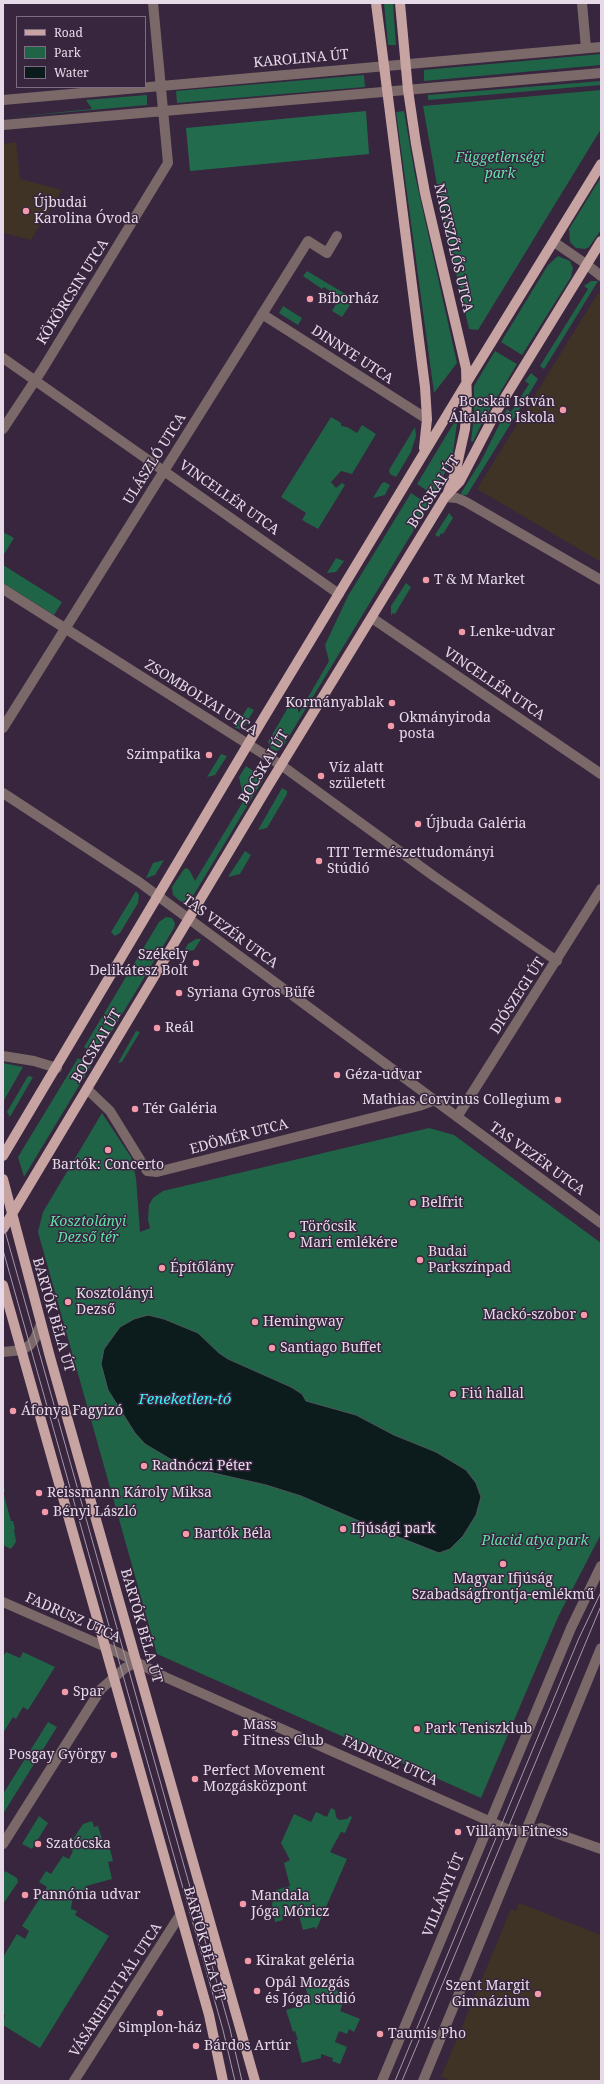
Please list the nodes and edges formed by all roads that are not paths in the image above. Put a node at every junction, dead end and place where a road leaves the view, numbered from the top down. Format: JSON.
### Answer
{"nodes":[{"id":1,"x":153,"y":3,"type":"edge"},
{"id":2,"x":376,"y":3,"type":"edge"},
{"id":3,"x":400,"y":3,"type":"edge"},
{"id":4,"x":582,"y":3,"type":"edge"},
{"id":5,"x":601,"y":47,"type":"edge"},
{"id":6,"x":586,"y":48,"type":"junction"},
{"id":7,"x":406,"y":64,"type":"junction"},
{"id":8,"x":383,"y":66,"type":"junction"},
{"id":9,"x":601,"y":73,"type":"edge"},
{"id":10,"x":160,"y":86,"type":"junction"},
{"id":11,"x":146,"y":87,"type":"edge"},
{"id":12,"x":138,"y":88,"type":"edge"},
{"id":13,"x":408,"y":90,"type":"junction"},
{"id":14,"x":386,"y":92,"type":"junction"},
{"id":15,"x":3,"y":100,"type":"edge"},
{"id":16,"x":163,"y":112,"type":"junction"},
{"id":17,"x":3,"y":125,"type":"edge"},
{"id":18,"x":601,"y":164,"type":"edge"},
{"id":19,"x":337,"y":236,"type":"dead end"},
{"id":20,"x":601,"y":241,"type":"edge"},
{"id":21,"x":554,"y":242,"type":"junction"},
{"id":22,"x":586,"y":264,"type":"junction"},
{"id":23,"x":601,"y":276,"type":"edge"},
{"id":24,"x":262,"y":314,"type":"junction"},
{"id":25,"x":3,"y":358,"type":"edge"},
{"id":26,"x":35,"y":380,"type":"junction"},
{"id":27,"x":467,"y":382,"type":"junction"},
{"id":28,"x":427,"y":419,"type":"junction"},
{"id":29,"x":3,"y":429,"type":"edge"},
{"id":30,"x":421,"y":458,"type":"junction"},
{"id":31,"x":165,"y":470,"type":"junction"},
{"id":32,"x":445,"y":497,"type":"junction"},
{"id":33,"x":601,"y":580,"type":"edge"},
{"id":34,"x":3,"y":589,"type":"edge"},
{"id":35,"x":339,"y":594,"type":"junction"},
{"id":36,"x":372,"y":618,"type":"junction"},
{"id":37,"x":64,"y":628,"type":"junction"},
{"id":38,"x":3,"y":728,"type":"edge"},
{"id":39,"x":248,"y":744,"type":"junction"},
{"id":40,"x":281,"y":765,"type":"junction"},
{"id":41,"x":601,"y":774,"type":"edge"},
{"id":42,"x":3,"y":793,"type":"edge"},
{"id":43,"x":601,"y":889,"type":"edge"},
{"id":44,"x":158,"y":896,"type":"junction"},
{"id":45,"x":189,"y":919,"type":"junction"},
{"id":46,"x":557,"y":961,"type":"junction"},
{"id":47,"x":3,"y":1056,"type":"edge"},
{"id":48,"x":57,"y":1068,"type":"junction"},
{"id":49,"x":87,"y":1089,"type":"junction"},
{"id":50,"x":435,"y":1100,"type":"junction"},
{"id":51,"x":457,"y":1117,"type":"junction"},
{"id":52,"x":3,"y":1156,"type":"edge"},
{"id":53,"x":3,"y":1179,"type":"edge"},
{"id":54,"x":11,"y":1215,"type":"junction"},
{"id":55,"x":601,"y":1223,"type":"edge"},
{"id":56,"x":3,"y":1229,"type":"edge"},
{"id":57,"x":3,"y":1285,"type":"edge"},
{"id":58,"x":41,"y":1324,"type":"junction"},
{"id":59,"x":22,"y":1350,"type":"junction"},
{"id":60,"x":3,"y":1352,"type":"edge"},
{"id":61,"x":601,"y":1566,"type":"edge"},
{"id":62,"x":3,"y":1602,"type":"edge"},
{"id":63,"x":106,"y":1646,"type":"junction"},
{"id":64,"x":601,"y":1648,"type":"edge"},
{"id":65,"x":136,"y":1662,"type":"junction"},
{"id":66,"x":114,"y":1677,"type":"junction"},
{"id":67,"x":490,"y":1821,"type":"junction"},
{"id":68,"x":526,"y":1832,"type":"junction"},
{"id":69,"x":3,"y":1844,"type":"edge"},
{"id":70,"x":601,"y":1849,"type":"edge"},
{"id":71,"x":180,"y":1915,"type":"junction"},
{"id":72,"x":74,"y":2081,"type":"edge"},
{"id":73,"x":223,"y":2081,"type":"edge"},
{"id":74,"x":255,"y":2081,"type":"edge"},
{"id":75,"x":382,"y":2081,"type":"edge"},
{"id":76,"x":423,"y":2081,"type":"edge"}],
"edges":[{"from":1,"to":10,"type":"street","name":"KÖKÖRCSIN UTCA"},
{"from":2,"to":8,"type":"main road"},
{"from":3,"to":7,"type":"main road","name":"NAGYSZŐLŐS UTCA"},
{"from":4,"to":6,"type":"street"},
{"from":5,"to":6,"type":"street","name":"KAROLINA ÚT"},
{"from":6,"to":7,"type":"street","name":"KAROLINA ÚT"},
{"from":7,"to":8,"type":"street","name":"KAROLINA ÚT"},
{"from":7,"to":13,"type":"main road","name":"NAGYSZŐLŐS UTCA"},
{"from":8,"to":10,"type":"street","name":"KAROLINA ÚT"},
{"from":8,"to":14,"type":"main road"},
{"from":9,"to":13,"type":"street"},
{"from":10,"to":11,"type":"street","name":"KAROLINA ÚT"},
{"from":10,"to":16,"type":"street","name":"KÖKÖRCSIN UTCA"},
{"from":12,"to":15,"type":"street","name":"KAROLINA ÚT"},
{"from":13,"to":14,"type":"street"},
{"from":13,"to":27,"type":"main road","name":"NAGYSZŐLŐS UTCA"},
{"from":14,"to":16,"type":"street"},
{"from":14,"to":28,"type":"main road","name":"BOCSKAI ÚT"},
{"from":16,"to":17,"type":"street"},
{"from":16,"to":26,"type":"street","name":"KÖKÖRCSIN UTCA"},
{"from":18,"to":21,"type":"main road","name":"BOCSKAI ÚT"},
{"from":19,"to":24,"type":"street","name":"ULÁSZLÓ UTCA"},
{"from":20,"to":22,"type":"main road","name":"BOCSKAI ÚT"},
{"from":21,"to":22,"type":"street"},
{"from":21,"to":27,"type":"main road","name":"BOCSKAI ÚT"},
{"from":22,"to":23,"type":"street"},
{"from":22,"to":32,"type":"main road","name":"BOCSKAI ÚT"},
{"from":24,"to":28,"type":"street","name":"DINNYE UTCA"},
{"from":24,"to":31,"type":"street","name":"ULÁSZLÓ UTCA"},
{"from":25,"to":26,"type":"street","name":"VINCELLÉR UTCA"},
{"from":26,"to":29,"type":"street","name":"KÖKÖRCSIN UTCA"},
{"from":26,"to":31,"type":"street","name":"VINCELLÉR UTCA"},
{"from":27,"to":30,"type":"main road","name":"BOCSKAI ÚT"},
{"from":27,"to":32,"type":"main road","name":"NAGYSZŐLŐS UTCA"},
{"from":28,"to":30,"type":"main road","name":"BOCSKAI ÚT"},
{"from":30,"to":35,"type":"main road","name":"BOCSKAI ÚT"},
{"from":31,"to":35,"type":"street","name":"VINCELLÉR UTCA"},
{"from":31,"to":37,"type":"street","name":"ULÁSZLÓ UTCA"},
{"from":32,"to":33,"type":"street"},
{"from":32,"to":36,"type":"main road","name":"BOCSKAI ÚT"},
{"from":34,"to":37,"type":"street","name":"ZSOMBOLYAI UTCA"},
{"from":35,"to":39,"type":"main road","name":"BOCSKAI ÚT"},
{"from":36,"to":40,"type":"main road","name":"BOCSKAI ÚT"},
{"from":36,"to":41,"type":"street","name":"VINCELLÉR UTCA"},
{"from":37,"to":38,"type":"street","name":"ULÁSZLÓ UTCA"},
{"from":37,"to":39,"type":"street","name":"ZSOMBOLYAI UTCA"},
{"from":39,"to":40,"type":"street","name":"ZSOMBOLYAI UTCA"},
{"from":39,"to":44,"type":"main road","name":"BOCSKAI ÚT"},
{"from":40,"to":45,"type":"main road","name":"BOCSKAI ÚT"},
{"from":40,"to":46,"type":"street","name":"ZSOMBOLYAI UTCA"},
{"from":42,"to":44,"type":"street","name":"TAS VEZÉR UTCA"},
{"from":43,"to":46,"type":"street","name":"DIÓSZEGI ÚT"},
{"from":44,"to":45,"type":"street","name":"TAS VEZÉR UTCA"},
{"from":44,"to":48,"type":"main road","name":"BOCSKAI ÚT"},
{"from":45,"to":49,"type":"main road","name":"BOCSKAI ÚT"},
{"from":45,"to":50,"type":"street","name":"TAS VEZÉR UTCA"},
{"from":46,"to":51,"type":"street","name":"DIÓSZEGI ÚT"},
{"from":47,"to":48,"type":"street"},
{"from":48,"to":52,"type":"main road","name":"BOCSKAI ÚT"},
{"from":49,"to":50,"type":"street","name":"EDÖMÉR UTCA"},
{"from":49,"to":54,"type":"main road","name":"BOCSKAI ÚT"},
{"from":50,"to":51,"type":"street","name":"TAS VEZÉR UTCA"},
{"from":51,"to":55,"type":"street","name":"TAS VEZÉR UTCA"},
{"from":53,"to":54,"type":"main road","name":"BARTÓK BÉLA ÚT"},
{"from":54,"to":56,"type":"main road","name":"BOCSKAI ÚT"},
{"from":54,"to":58,"type":"main road","name":"BARTÓK BÉLA ÚT"},
{"from":57,"to":59,"type":"main road","name":"BARTÓK BÉLA ÚT"},
{"from":58,"to":59,"type":"street"},
{"from":58,"to":65,"type":"main road","name":"BARTÓK BÉLA ÚT"},
{"from":59,"to":60,"type":"street"},
{"from":59,"to":63,"type":"main road","name":"BARTÓK BÉLA ÚT"},
{"from":61,"to":67,"type":"street","name":"VILLÁNYI ÚT"},
{"from":62,"to":63,"type":"street","name":"FADRUSZ UTCA"},
{"from":63,"to":65,"type":"street","name":"FADRUSZ UTCA"},
{"from":63,"to":66,"type":"main road","name":"BARTÓK BÉLA ÚT"},
{"from":64,"to":68,"type":"street"},
{"from":65,"to":66,"type":"street"},
{"from":65,"to":67,"type":"street","name":"FADRUSZ UTCA"},
{"from":65,"to":74,"type":"main road","name":"BARTÓK BÉLA ÚT"},
{"from":66,"to":69,"type":"street"},
{"from":66,"to":71,"type":"main road","name":"BARTÓK BÉLA ÚT"},
{"from":67,"to":68,"type":"street","name":"FADRUSZ UTCA"},
{"from":67,"to":75,"type":"street","name":"VILLÁNYI ÚT"},
{"from":68,"to":70,"type":"street","name":"FADRUSZ UTCA"},
{"from":68,"to":76,"type":"street"},
{"from":71,"to":72,"type":"street","name":"VÁSÁRHELYI PÁL UTCA"},
{"from":71,"to":73,"type":"main road","name":"BARTÓK BÉLA ÚT"}]}
